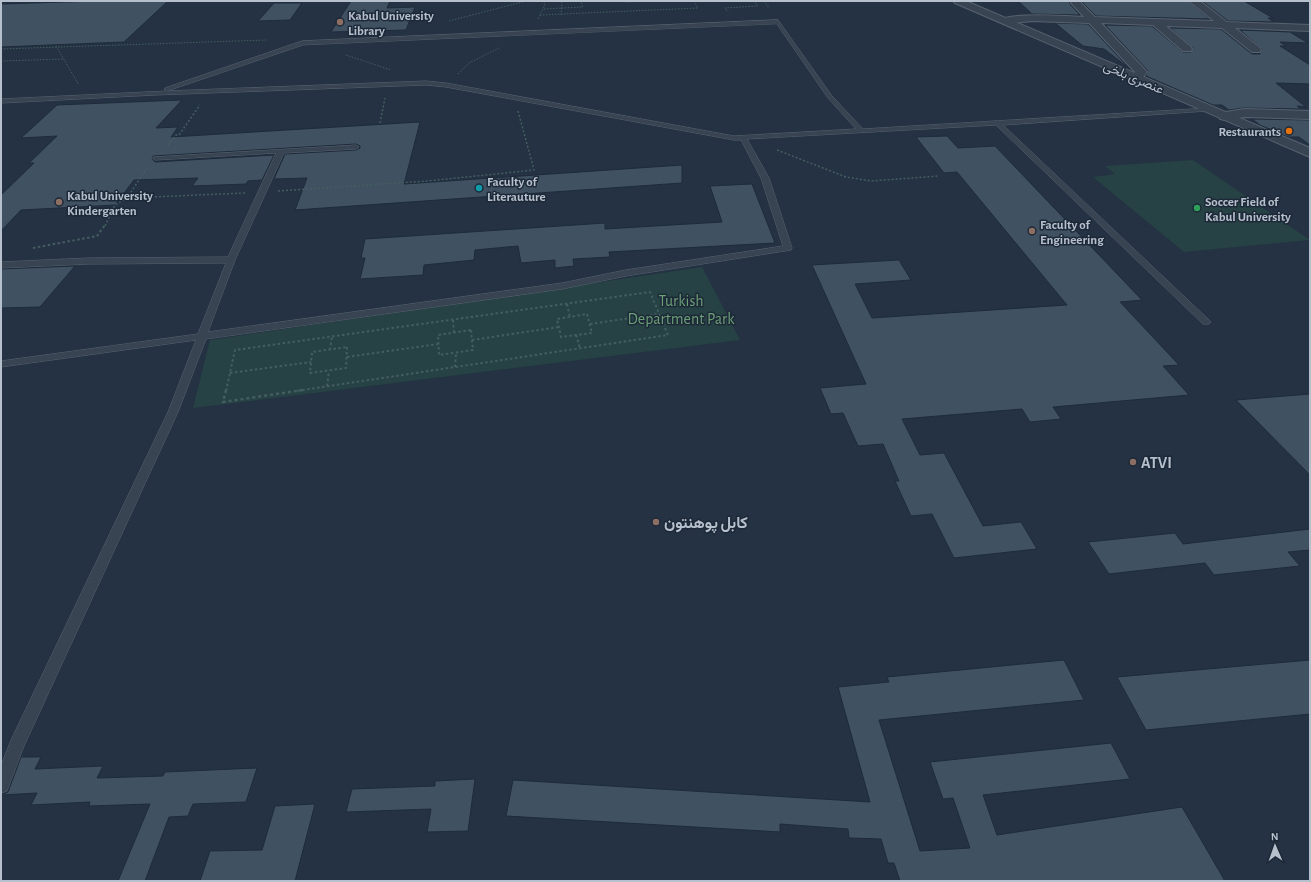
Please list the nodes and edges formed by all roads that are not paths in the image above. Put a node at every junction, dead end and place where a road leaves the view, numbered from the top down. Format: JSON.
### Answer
{"nodes":[{"id":1,"x":958,"y":1,"type":"edge"},
{"id":2,"x":1077,"y":1,"type":"edge"},
{"id":3,"x":1194,"y":1,"type":"edge"},
{"id":4,"x":1275,"y":18,"type":"dead end"},
{"id":5,"x":1004,"y":20,"type":"junction"},
{"id":6,"x":1092,"y":21,"type":"junction"},
{"id":7,"x":1156,"y":23,"type":"junction"},
{"id":8,"x":1225,"y":25,"type":"junction"},
{"id":9,"x":1288,"y":27,"type":"junction"},
{"id":10,"x":1310,"y":28,"type":"edge"},
{"id":11,"x":1304,"y":38,"type":"dead end"},
{"id":12,"x":1187,"y":49,"type":"dead end"},
{"id":13,"x":1256,"y":50,"type":"dead end"},
{"id":14,"x":1137,"y":78,"type":"junction"},
{"id":15,"x":155,"y":93,"type":"junction"},
{"id":16,"x":1,"y":101,"type":"edge"},
{"id":17,"x":1207,"y":109,"type":"junction"},
{"id":18,"x":1310,"y":115,"type":"edge"},
{"id":19,"x":1225,"y":116,"type":"junction"},
{"id":20,"x":997,"y":123,"type":"junction"},
{"id":21,"x":860,"y":130,"type":"junction"},
{"id":22,"x":743,"y":138,"type":"junction"},
{"id":23,"x":356,"y":147,"type":"dead end"},
{"id":24,"x":281,"y":151,"type":"junction"},
{"id":25,"x":1310,"y":153,"type":"edge"},
{"id":26,"x":155,"y":158,"type":"road end"},
{"id":27,"x":231,"y":260,"type":"junction"},
{"id":28,"x":1,"y":264,"type":"edge"},
{"id":29,"x":1206,"y":322,"type":"dead end"},
{"id":30,"x":202,"y":336,"type":"junction"},
{"id":31,"x":1,"y":364,"type":"edge"},
{"id":32,"x":1,"y":785,"type":"edge"}],
"edges":[{"from":1,"to":5,"type":"street","name":"عنصری بلخی"},
{"from":2,"to":6,"type":"street"},
{"from":3,"to":8,"type":"street"},
{"from":4,"to":9,"type":"street"},
{"from":5,"to":6,"type":"street"},
{"from":5,"to":14,"type":"street","name":"عنصری بلخی"},
{"from":6,"to":7,"type":"street"},
{"from":6,"to":14,"type":"street"},
{"from":7,"to":8,"type":"street"},
{"from":7,"to":12,"type":"street"},
{"from":8,"to":9,"type":"street"},
{"from":8,"to":13,"type":"street"},
{"from":9,"to":10,"type":"street"},
{"from":9,"to":11,"type":"street"},
{"from":14,"to":17,"type":"street","name":"عنصری بلخی"},
{"from":15,"to":16,"type":"lane"},
{"from":15,"to":21,"type":"lane"},
{"from":15,"to":22,"type":"lane"},
{"from":17,"to":19,"type":"street","name":"عنصری بلخی"},
{"from":17,"to":20,"type":"lane"},
{"from":18,"to":19,"type":"street"},
{"from":19,"to":25,"type":"street","name":"عنصری بلخی"},
{"from":20,"to":21,"type":"lane"},
{"from":20,"to":29,"type":"lane"},
{"from":21,"to":22,"type":"lane"},
{"from":22,"to":30,"type":"lane"},
{"from":23,"to":24,"type":"lane"},
{"from":24,"to":26,"type":"lane"},
{"from":24,"to":27,"type":"lane"},
{"from":27,"to":28,"type":"lane"},
{"from":27,"to":30,"type":"lane"},
{"from":30,"to":31,"type":"lane"},
{"from":30,"to":32,"type":"lane"}]}
